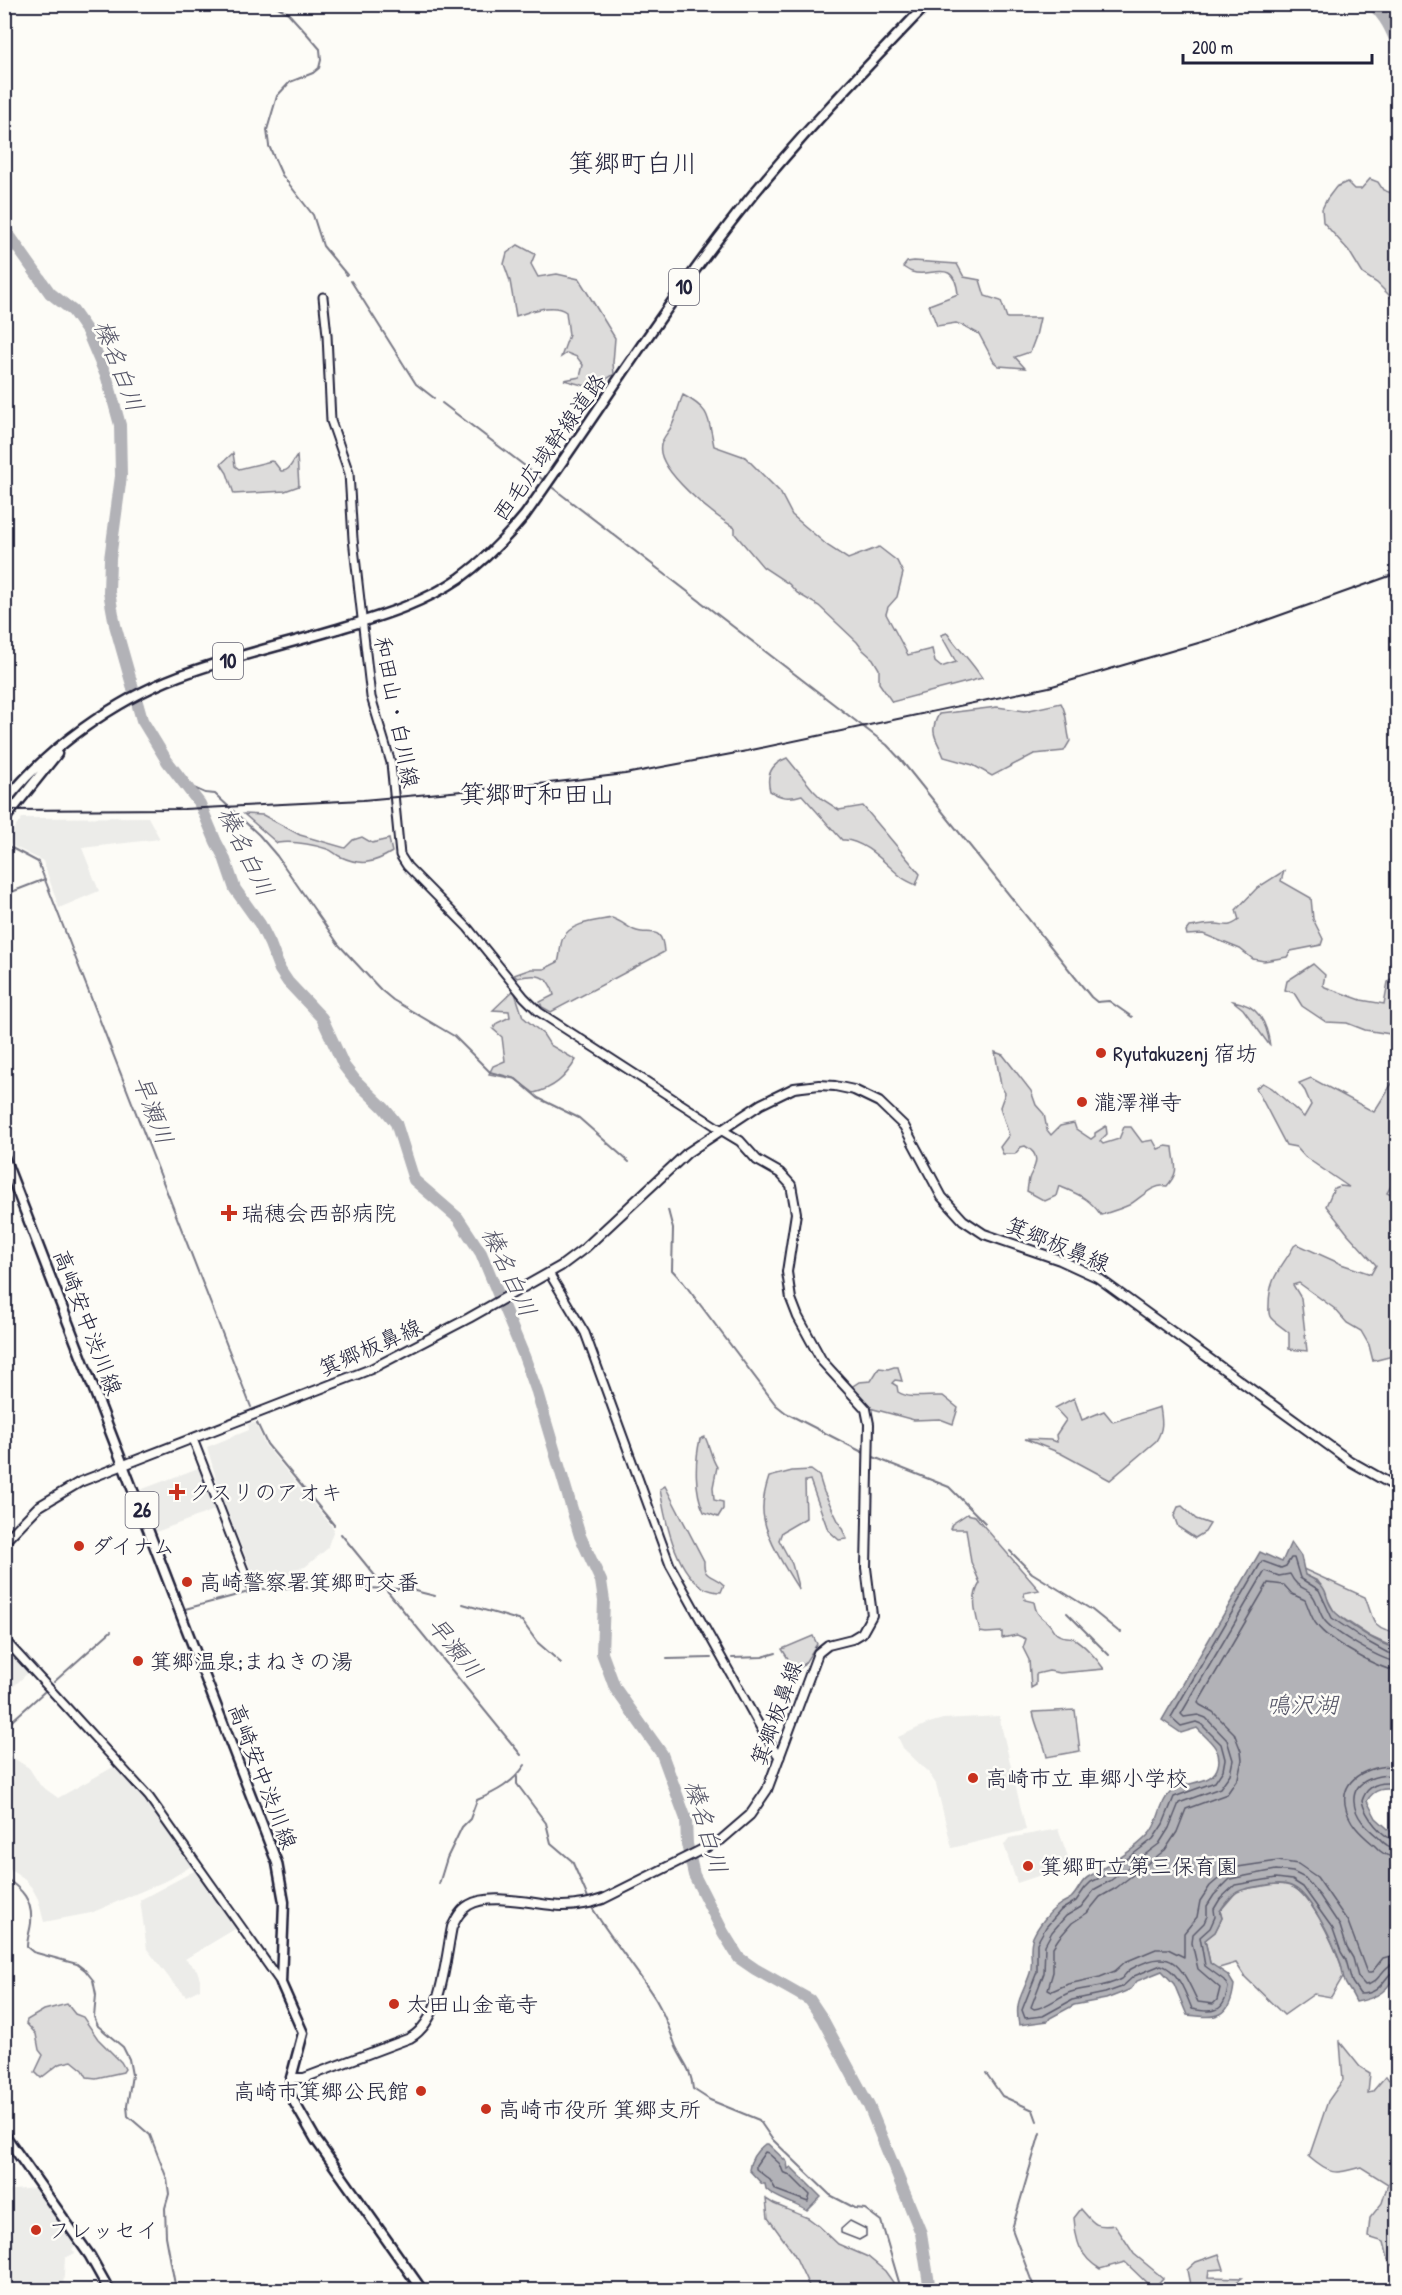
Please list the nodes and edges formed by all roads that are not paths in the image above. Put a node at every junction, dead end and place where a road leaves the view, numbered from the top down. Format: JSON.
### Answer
{"nodes":[{"id":1,"x":927,"y":4,"type":"edge"},
{"id":2,"x":322,"y":297,"type":"dead end"},
{"id":3,"x":363,"y":622,"type":"junction"},
{"id":4,"x":72,"y":738,"type":"junction"},
{"id":5,"x":4,"y":803,"type":"edge"},
{"id":6,"x":4,"y":820,"type":"edge"},
{"id":7,"x":720,"y":1129,"type":"junction"},
{"id":8,"x":4,"y":1157,"type":"edge"},
{"id":9,"x":549,"y":1273,"type":"junction"},
{"id":10,"x":193,"y":1439,"type":"junction"},
{"id":11,"x":125,"y":1466,"type":"junction"},
{"id":12,"x":1398,"y":1488,"type":"edge"},
{"id":13,"x":4,"y":1542,"type":"edge"},
{"id":14,"x":250,"y":1586,"type":"dead end"},
{"id":15,"x":4,"y":1639,"type":"edge"},
{"id":16,"x":780,"y":1757,"type":"junction"},
{"id":17,"x":280,"y":1983,"type":"junction"},
{"id":18,"x":291,"y":2078,"type":"junction"},
{"id":19,"x":4,"y":2134,"type":"edge"},
{"id":20,"x":109,"y":2290,"type":"edge"},
{"id":21,"x":422,"y":2290,"type":"edge"}],
"edges":[{"from":1,"to":3,"type":"main road","name":"西毛広域幹線道路","number":"10"},
{"from":2,"to":3,"type":"street","name":"和田山・白川線"},
{"from":3,"to":4,"type":"main road","name":"西毛広域幹線道路","number":"10"},
{"from":3,"to":7,"type":"street","name":"和田山・白川線"},
{"from":4,"to":5,"type":"main road","name":"西毛広域幹線道路","number":"10"},
{"from":4,"to":6,"type":"main road","name":"西毛広域幹線道路","number":"10"},
{"from":7,"to":9,"type":"main road","name":"箕郷板鼻線"},
{"from":7,"to":12,"type":"main road","name":"箕郷板鼻線"},
{"from":7,"to":16,"type":"main road","name":"箕郷板鼻線"},
{"from":8,"to":11,"type":"main road","name":"高崎安中渋川線","number":"26"},
{"from":9,"to":10,"type":"main road","name":"箕郷板鼻線"},
{"from":9,"to":16,"type":"street"},
{"from":10,"to":11,"type":"main road","name":"箕郷板鼻線"},
{"from":10,"to":14,"type":"street"},
{"from":11,"to":13,"type":"main road","name":"箕郷板鼻線"},
{"from":11,"to":17,"type":"main road","name":"高崎安中渋川線","number":"26"},
{"from":15,"to":17,"type":"street"},
{"from":16,"to":18,"type":"main road","name":"箕郷板鼻線"},
{"from":17,"to":18,"type":"main road","name":"高崎安中渋川線","number":"26"},
{"from":18,"to":21,"type":"main road","name":"高崎安中渋川線","number":"26"},
{"from":19,"to":20,"type":"main road"}]}
